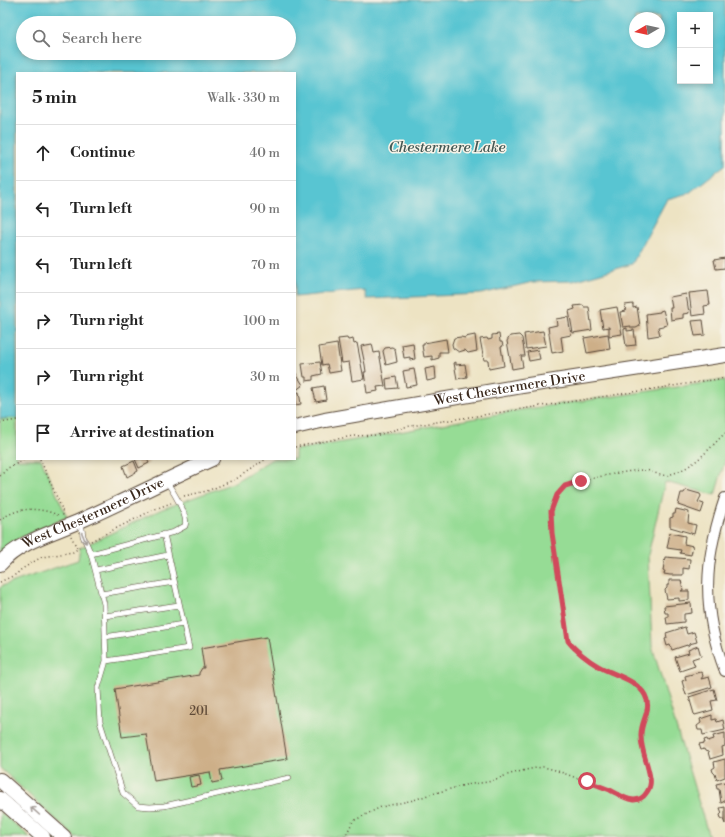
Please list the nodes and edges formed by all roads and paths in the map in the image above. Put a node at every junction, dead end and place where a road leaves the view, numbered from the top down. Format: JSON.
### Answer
{"nodes":[{"id":1,"x":725,"y":355,"type":"edge"},
{"id":2,"x":725,"y":378,"type":"edge"},
{"id":3,"x":16,"y":420,"type":"edge"},
{"id":4,"x":0,"y":423,"type":"edge"},
{"id":5,"x":296,"y":427,"type":"edge"},
{"id":6,"x":725,"y":433,"type":"edge"},
{"id":7,"x":296,"y":447,"type":"edge"},
{"id":8,"x":24,"y":460,"type":"edge"},
{"id":9,"x":40,"y":460,"type":"edge"},
{"id":10,"x":210,"y":460,"type":"edge"},
{"id":11,"x":264,"y":460,"type":"edge"},
{"id":12,"x":0,"y":476,"type":"edge"},
{"id":13,"x":166,"y":480,"type":"junction"},
{"id":14,"x":184,"y":496,"type":"dead end"},
{"id":15,"x":725,"y":498,"type":"edge"},
{"id":16,"x":171,"y":503,"type":"dead end"},
{"id":17,"x":0,"y":520,"type":"edge"},
{"id":18,"x":80,"y":521,"type":"junction"},
{"id":19,"x":164,"y":534,"type":"junction"},
{"id":20,"x":72,"y":536,"type":"dead end"},
{"id":21,"x":91,"y":541,"type":"dead end"},
{"id":22,"x":80,"y":547,"type":"dead end"},
{"id":23,"x":77,"y":548,"type":"junction"},
{"id":24,"x":91,"y":554,"type":"junction"},
{"id":25,"x":168,"y":555,"type":"junction"},
{"id":26,"x":0,"y":564,"type":"edge"},
{"id":27,"x":96,"y":570,"type":"junction"},
{"id":28,"x":0,"y":582,"type":"edge"},
{"id":29,"x":174,"y":582,"type":"junction"},
{"id":30,"x":101,"y":594,"type":"junction"},
{"id":31,"x":179,"y":605,"type":"junction"},
{"id":32,"x":105,"y":616,"type":"junction"},
{"id":33,"x":183,"y":624,"type":"junction"},
{"id":34,"x":105,"y":637,"type":"junction"},
{"id":35,"x":106,"y":661,"type":"junction"},
{"id":36,"x":725,"y":671,"type":"edge"},
{"id":37,"x":289,"y":778,"type":"dead end"},
{"id":38,"x":0,"y":780,"type":"edge"},
{"id":39,"x":0,"y":799,"type":"edge"},
{"id":40,"x":43,"y":837,"type":"edge"},
{"id":41,"x":64,"y":837,"type":"edge"},
{"id":42,"x":345,"y":837,"type":"edge"}],
"edges":[{"from":1,"to":5,"type":"street","name":"West Chestermere Drive"},
{"from":2,"to":7,"type":"path"},
{"from":3,"to":4,"type":"path"},
{"from":6,"to":42,"type":"path"},
{"from":8,"to":12,"type":"path"},
{"from":9,"to":17,"type":"path"},
{"from":10,"to":13,"type":"street","name":"West Chestermere Drive"},
{"from":11,"to":14,"type":"path"},
{"from":13,"to":18,"type":"street","name":"West Chestermere Drive"},
{"from":13,"to":19,"type":"lane"},
{"from":15,"to":36,"type":"street"},
{"from":16,"to":21,"type":"path"},
{"from":18,"to":24,"type":"lane","one_way":true},
{"from":18,"to":26,"type":"street","name":"West Chestermere Drive"},
{"from":19,"to":24,"type":"lane"},
{"from":19,"to":25,"type":"lane"},
{"from":20,"to":23,"type":"path"},
{"from":22,"to":23,"type":"path"},
{"from":23,"to":28,"type":"path"},
{"from":24,"to":27,"type":"lane"},
{"from":25,"to":27,"type":"lane"},
{"from":25,"to":29,"type":"lane"},
{"from":27,"to":30,"type":"lane"},
{"from":29,"to":30,"type":"lane"},
{"from":29,"to":31,"type":"lane"},
{"from":30,"to":32,"type":"lane"},
{"from":31,"to":32,"type":"lane"},
{"from":31,"to":33,"type":"lane"},
{"from":32,"to":34,"type":"lane"},
{"from":33,"to":34,"type":"lane"},
{"from":33,"to":35,"type":"lane"},
{"from":34,"to":35,"type":"lane"},
{"from":35,"to":37,"type":"lane"},
{"from":41,"to":38,"type":"street","one_way":true},
{"from":39,"to":40,"type":"street"}]}
